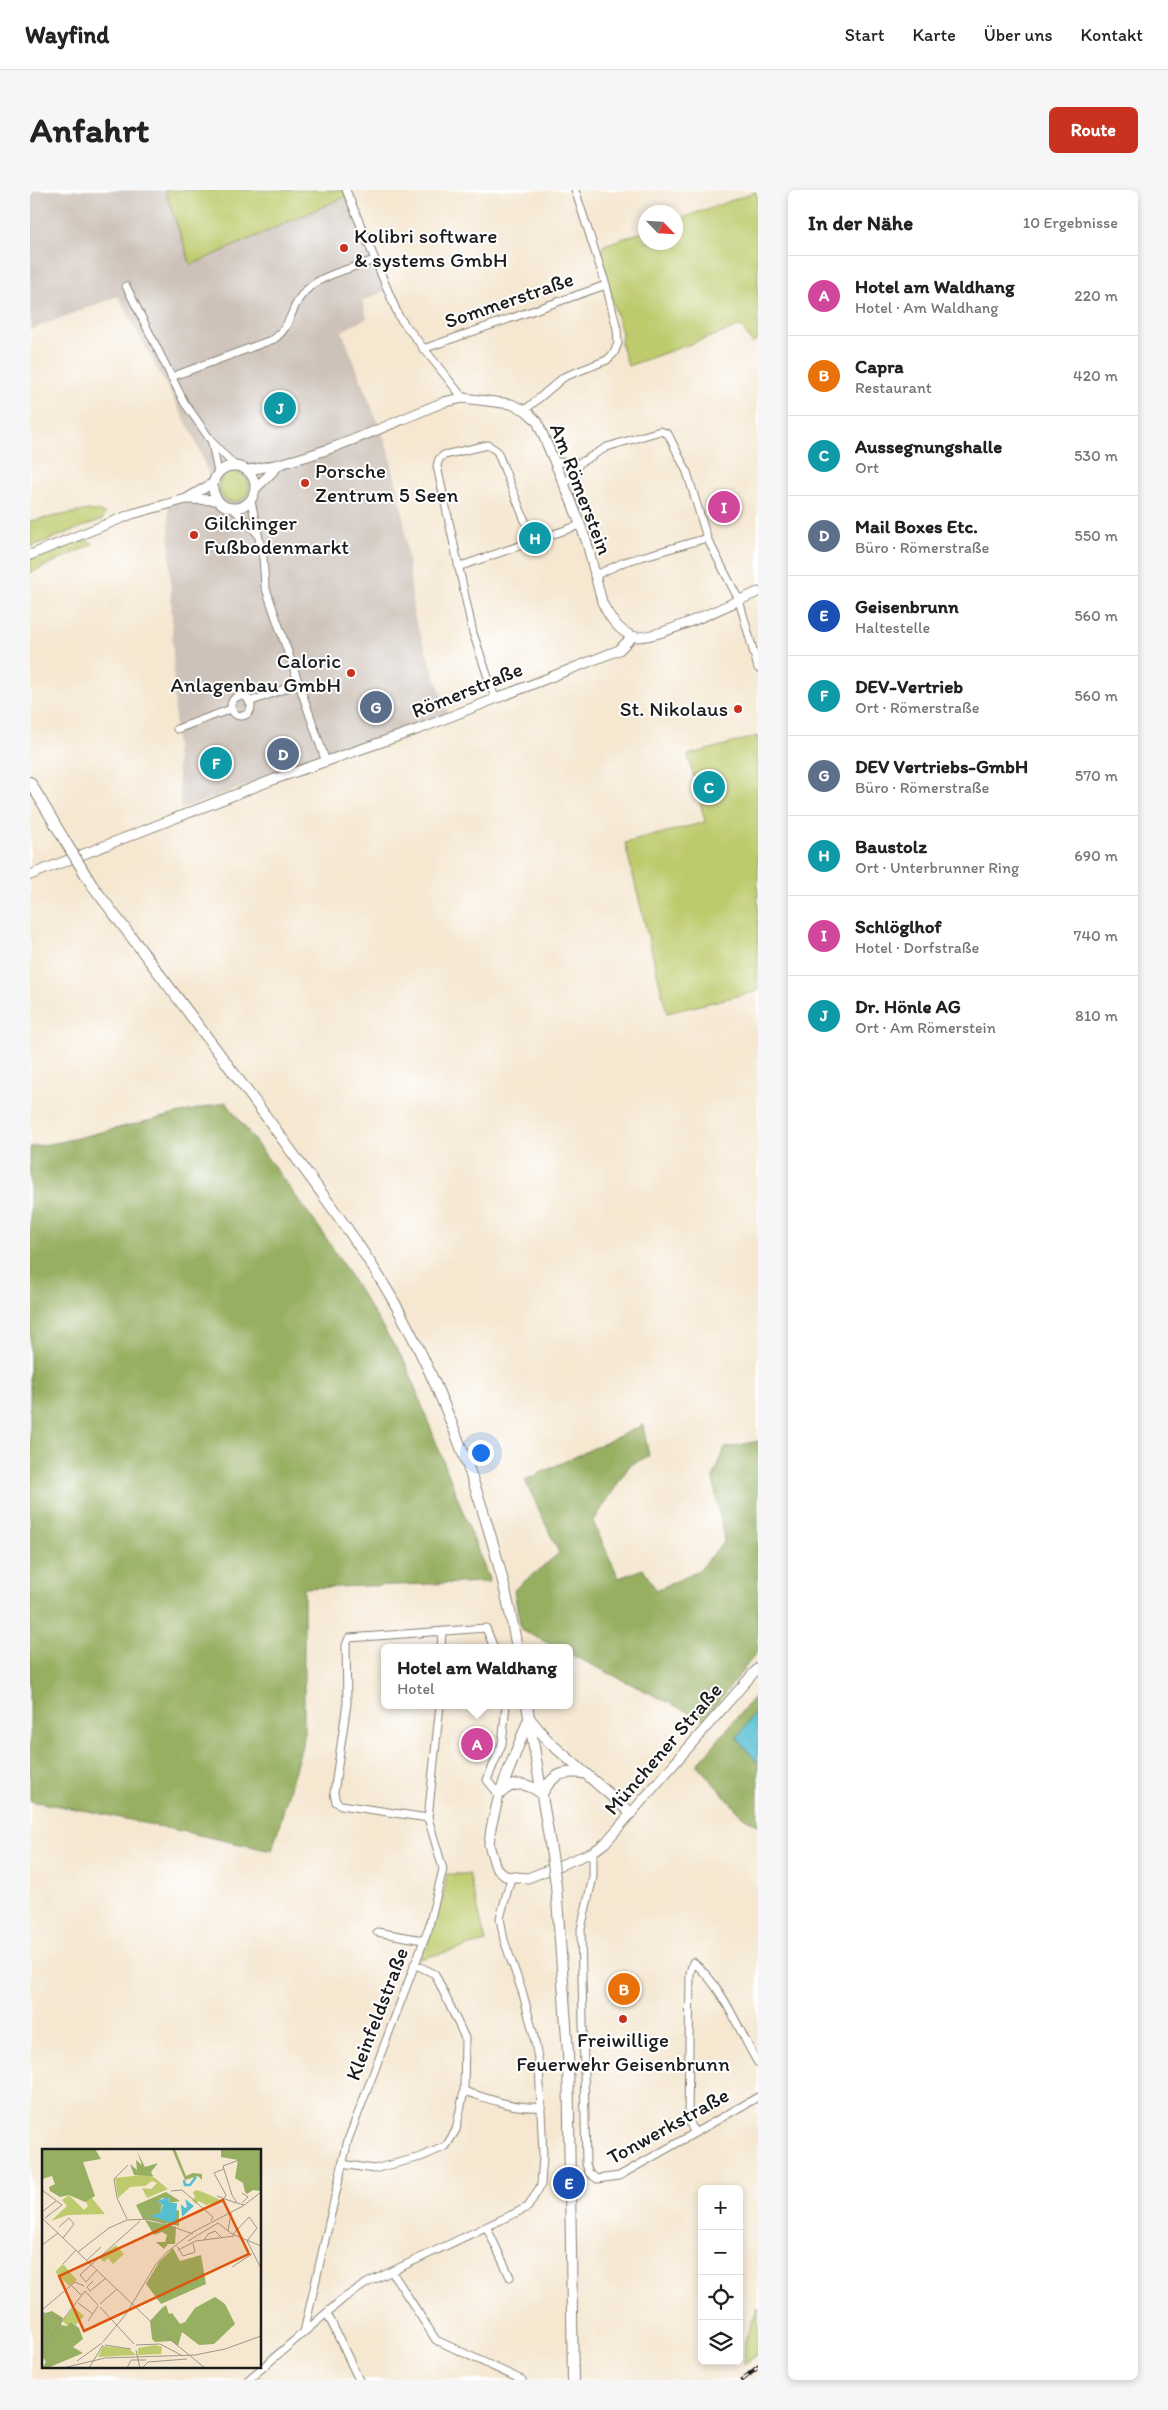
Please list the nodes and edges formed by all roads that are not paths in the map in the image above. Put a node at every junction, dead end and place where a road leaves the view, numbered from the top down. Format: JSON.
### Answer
{"nodes":[{"id":1,"x":346,"y":190,"type":"edge"},
{"id":2,"x":574,"y":190,"type":"edge"},
{"id":3,"x":374,"y":260,"type":"junction"},
{"id":4,"x":606,"y":285,"type":"junction"},
{"id":5,"x":126,"y":286,"type":"dead end"},
{"id":6,"x":424,"y":349,"type":"junction"},
{"id":7,"x":171,"y":377,"type":"junction"},
{"id":8,"x":463,"y":398,"type":"junction"},
{"id":9,"x":525,"y":410,"type":"junction"},
{"id":10,"x":212,"y":442,"type":"junction"},
{"id":11,"x":556,"y":462,"type":"junction"},
{"id":12,"x":580,"y":463,"type":"junction"},
{"id":13,"x":280,"y":464,"type":"junction"},
{"id":14,"x":234,"y":465,"type":"junction"},
{"id":15,"x":248,"y":470,"type":"junction"},
{"id":16,"x":218,"y":473,"type":"junction"},
{"id":17,"x":213,"y":483,"type":"junction"},
{"id":18,"x":565,"y":484,"type":"junction"},
{"id":19,"x":256,"y":488,"type":"junction"},
{"id":20,"x":186,"y":499,"type":"junction"},
{"id":21,"x":218,"y":500,"type":"junction"},
{"id":22,"x":251,"y":500,"type":"junction"},
{"id":23,"x":232,"y":508,"type":"junction"},
{"id":24,"x":580,"y":525,"type":"junction"},
{"id":25,"x":257,"y":533,"type":"junction"},
{"id":26,"x":708,"y":538,"type":"junction"},
{"id":27,"x":533,"y":541,"type":"junction"},
{"id":28,"x":30,"y":554,"type":"edge"},
{"id":29,"x":458,"y":567,"type":"junction"},
{"id":30,"x":594,"y":576,"type":"junction"},
{"id":31,"x":758,"y":592,"type":"edge"},
{"id":32,"x":739,"y":600,"type":"junction"},
{"id":33,"x":632,"y":636,"type":"junction"},
{"id":34,"x":758,"y":668,"type":"edge"},
{"id":35,"x":298,"y":684,"type":"junction"},
{"id":36,"x":495,"y":698,"type":"junction"},
{"id":37,"x":250,"y":702,"type":"junction"},
{"id":38,"x":231,"y":709,"type":"junction"},
{"id":39,"x":176,"y":729,"type":"dead end"},
{"id":40,"x":326,"y":762,"type":"junction"},
{"id":41,"x":30,"y":782,"type":"edge"},
{"id":42,"x":30,"y":875,"type":"edge"},
{"id":43,"x":442,"y":1632,"type":"junction"},
{"id":44,"x":441,"y":1644,"type":"edge"},
{"id":45,"x":492,"y":1644,"type":"edge"},
{"id":46,"x":516,"y":1644,"type":"edge"},
{"id":47,"x":758,"y":1668,"type":"edge"},
{"id":48,"x":440,"y":1709,"type":"edge"},
{"id":49,"x":506,"y":1709,"type":"edge"},
{"id":50,"x":528,"y":1709,"type":"edge"},
{"id":51,"x":529,"y":1718,"type":"junction"},
{"id":52,"x":583,"y":1773,"type":"junction"},
{"id":53,"x":542,"y":1794,"type":"junction"},
{"id":54,"x":499,"y":1795,"type":"junction"},
{"id":55,"x":631,"y":1813,"type":"junction"},
{"id":56,"x":428,"y":1818,"type":"junction"},
{"id":57,"x":593,"y":1852,"type":"junction"},
{"id":58,"x":511,"y":1878,"type":"junction"},
{"id":59,"x":377,"y":1932,"type":"dead end"},
{"id":60,"x":423,"y":1940,"type":"junction"},
{"id":61,"x":414,"y":1964,"type":"junction"},
{"id":62,"x":758,"y":2063,"type":"edge"},
{"id":63,"x":464,"y":2090,"type":"junction"},
{"id":64,"x":758,"y":2097,"type":"edge"},
{"id":65,"x":541,"y":2107,"type":"junction"},
{"id":66,"x":694,"y":2132,"type":"junction"},
{"id":67,"x":342,"y":2164,"type":"junction"},
{"id":68,"x":486,"y":2228,"type":"junction"},
{"id":69,"x":392,"y":2272,"type":"junction"},
{"id":70,"x":510,"y":2278,"type":"dead end"},
{"id":71,"x":327,"y":2313,"type":"junction"},
{"id":72,"x":304,"y":2332,"type":"junction"},
{"id":73,"x":260,"y":2372,"type":"junction"},
{"id":74,"x":248,"y":2380,"type":"edge"},
{"id":75,"x":263,"y":2380,"type":"edge"},
{"id":76,"x":359,"y":2380,"type":"edge"},
{"id":77,"x":366,"y":2380,"type":"edge"},
{"id":78,"x":522,"y":2380,"type":"edge"},
{"id":79,"x":573,"y":2380,"type":"edge"}],
"edges":[{"from":1,"to":3,"type":"street"},
{"from":2,"to":4,"type":"street"},
{"from":3,"to":6,"type":"street"},
{"from":3,"to":7,"type":"street"},
{"from":4,"to":6,"type":"street","name":"Sommerstraße"},
{"from":4,"to":9,"type":"street"},
{"from":5,"to":7,"type":"street"},
{"from":6,"to":8,"type":"street"},
{"from":7,"to":10,"type":"street"},
{"from":8,"to":9,"type":"street","name":"Am Römerstein"},
{"from":8,"to":13,"type":"street","name":"Am Römerstein"},
{"from":9,"to":11,"type":"street","name":"Am Römerstein"},
{"from":10,"to":14,"type":"street"},
{"from":10,"to":16,"type":"street"},
{"from":11,"to":12,"type":"street"},
{"from":11,"to":18,"type":"street","name":"Am Römerstein"},
{"from":12,"to":18,"type":"street"},
{"from":12,"to":26,"type":"street"},
{"from":13,"to":15,"type":"street","name":"Am Römerstein"},
{"from":13,"to":19,"type":"street","name":"Am Römerstein"},
{"from":14,"to":15,"type":"street"},
{"from":14,"to":16,"type":"street"},
{"from":15,"to":19,"type":"street"},
{"from":16,"to":17,"type":"street"},
{"from":17,"to":20,"type":"street"},
{"from":17,"to":21,"type":"street"},
{"from":18,"to":24,"type":"street","name":"Am Römerstein"},
{"from":19,"to":22,"type":"street","name":"Am Römerstein"},
{"from":20,"to":21,"type":"street"},
{"from":20,"to":28,"type":"street"},
{"from":21,"to":23,"type":"street"},
{"from":22,"to":23,"type":"street"},
{"from":22,"to":25,"type":"street"},
{"from":23,"to":25,"type":"street"},
{"from":24,"to":27,"type":"street"},
{"from":24,"to":30,"type":"street","name":"Am Römerstein"},
{"from":25,"to":35,"type":"street"},
{"from":26,"to":30,"type":"street"},
{"from":26,"to":32,"type":"street"},
{"from":27,"to":29,"type":"street"},
{"from":27,"to":29,"type":"street"},
{"from":29,"to":36,"type":"street"},
{"from":30,"to":33,"type":"street","name":"Am Römerstein"},
{"from":31,"to":32,"type":"street"},
{"from":32,"to":33,"type":"street"},
{"from":32,"to":34,"type":"street"},
{"from":33,"to":36,"type":"street","name":"Römerstraße"},
{"from":35,"to":37,"type":"street"},
{"from":35,"to":40,"type":"street"},
{"from":36,"to":40,"type":"street","name":"Römerstraße"},
{"from":37,"to":38,"type":"street"},
{"from":37,"to":38,"type":"street"},
{"from":38,"to":39,"type":"street"},
{"from":40,"to":42,"type":"street","name":"Römerstraße"},
{"from":41,"to":46,"type":"main road","bridge":true},
{"from":43,"to":44,"type":"street"},
{"from":43,"to":45,"type":"street"},
{"from":43,"to":56,"type":"street"},
{"from":47,"to":55,"type":"street","name":"Münchener Straße"},
{"from":48,"to":56,"type":"street","name":"Kleinfeldstraße"},
{"from":49,"to":54,"type":"street"},
{"from":50,"to":51,"type":"main road"},
{"from":51,"to":52,"type":"main road"},
{"from":51,"to":53,"type":"main road"},
{"from":51,"to":54,"type":"main road"},
{"from":52,"to":53,"type":"main road"},
{"from":52,"to":55,"type":"main road"},
{"from":53,"to":54,"type":"main road"},
{"from":53,"to":79,"type":"main road","bridge":true},
{"from":54,"to":58,"type":"street"},
{"from":55,"to":57,"type":"street","name":"Münchener Straße"},
{"from":56,"to":60,"type":"street","name":"Kleinfeldstraße"},
{"from":57,"to":58,"type":"street","name":"Münchener Straße"},
{"from":57,"to":66,"type":"street","name":"Tonwerkstraße"},
{"from":58,"to":65,"type":"street"},
{"from":59,"to":60,"type":"street"},
{"from":60,"to":61,"type":"street","name":"Kleinfeldstraße"},
{"from":61,"to":63,"type":"street"},
{"from":61,"to":67,"type":"street","name":"Kleinfeldstraße"},
{"from":62,"to":66,"type":"street"},
{"from":63,"to":65,"type":"street"},
{"from":63,"to":67,"type":"street"},
{"from":64,"to":66,"type":"street","name":"Tonwerkstraße"},
{"from":65,"to":68,"type":"street"},
{"from":67,"to":72,"type":"street","name":"Kleinfeldstraße"},
{"from":68,"to":69,"type":"street"},
{"from":68,"to":70,"type":"street"},
{"from":69,"to":71,"type":"street"},
{"from":69,"to":78,"type":"street"},
{"from":71,"to":72,"type":"street"},
{"from":71,"to":76,"type":"street"},
{"from":72,"to":73,"type":"street"},
{"from":73,"to":74,"type":"street"},
{"from":73,"to":75,"type":"street"},
{"from":76,"to":77,"type":"street"}]}
